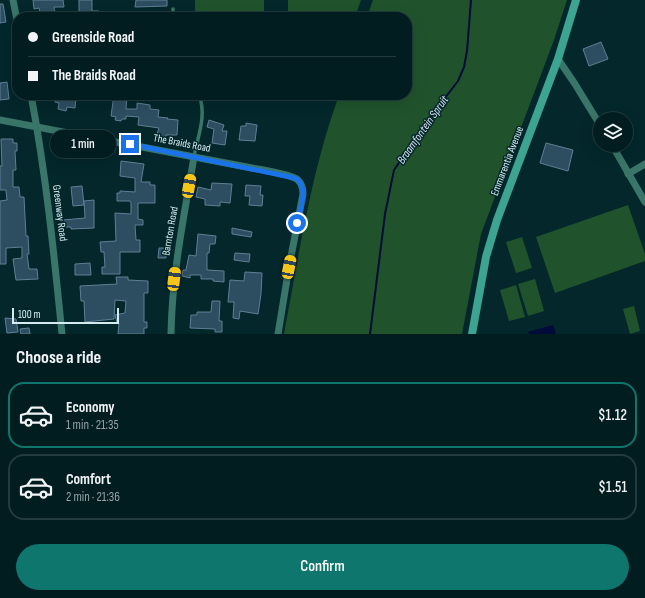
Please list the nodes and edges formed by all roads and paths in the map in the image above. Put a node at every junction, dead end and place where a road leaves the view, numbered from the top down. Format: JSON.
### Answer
{"nodes":[{"id":1,"x":13,"y":0,"type":"edge"},
{"id":2,"x":576,"y":0,"type":"edge"},
{"id":3,"x":15,"y":12,"type":"edge"},
{"id":4,"x":558,"y":59,"type":"junction"},
{"id":5,"x":32,"y":100,"type":"edge"},
{"id":6,"x":201,"y":100,"type":"edge"},
{"id":7,"x":593,"y":113,"type":"edge"},
{"id":8,"x":0,"y":120,"type":"edge"},
{"id":9,"x":37,"y":127,"type":"junction"},
{"id":10,"x":616,"y":152,"type":"edge"},
{"id":11,"x":194,"y":157,"type":"junction"},
{"id":12,"x":645,"y":164,"type":"edge"},
{"id":13,"x":628,"y":174,"type":"junction"},
{"id":14,"x":645,"y":202,"type":"edge"},
{"id":15,"x":62,"y":334,"type":"edge"},
{"id":16,"x":171,"y":334,"type":"edge"},
{"id":17,"x":278,"y":334,"type":"edge"},
{"id":18,"x":472,"y":334,"type":"edge"}],
"edges":[{"from":1,"to":3,"type":"street"},
{"from":2,"to":4,"type":"street","name":"Emmarentia Avenue"},
{"from":4,"to":7,"type":"street"},
{"from":4,"to":18,"type":"street","name":"Emmarentia Avenue"},
{"from":5,"to":9,"type":"street","name":"Greenway Road"},
{"from":6,"to":11,"type":"lane"},
{"from":8,"to":9,"type":"street","name":"The Braids Road"},
{"from":9,"to":11,"type":"street","name":"The Braids Road"},
{"from":9,"to":15,"type":"street","name":"Greenway Road"},
{"from":10,"to":13,"type":"street"},
{"from":11,"to":16,"type":"street","name":"Barnton Road"},
{"from":11,"to":17,"type":"street","name":"The Braids Road"},
{"from":12,"to":13,"type":"street"},
{"from":13,"to":14,"type":"street"}]}
